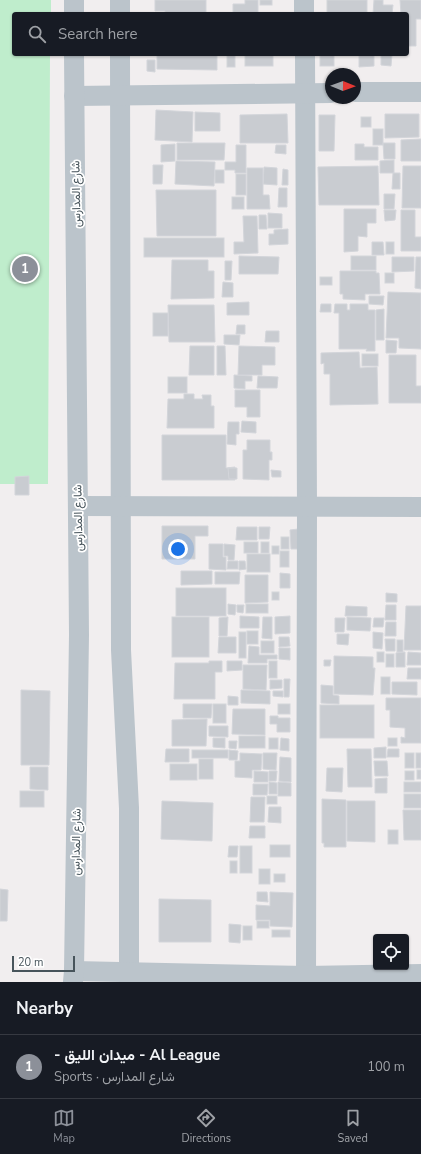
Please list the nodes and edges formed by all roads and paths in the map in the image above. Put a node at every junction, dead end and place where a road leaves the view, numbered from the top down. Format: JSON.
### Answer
{"nodes":[{"id":1,"x":74,"y":0,"type":"edge"},
{"id":2,"x":120,"y":0,"type":"edge"},
{"id":3,"x":304,"y":0,"type":"edge"},
{"id":4,"x":74,"y":12,"type":"edge"},
{"id":5,"x":120,"y":12,"type":"edge"},
{"id":6,"x":304,"y":12,"type":"edge"},
{"id":7,"x":74,"y":56,"type":"edge"},
{"id":8,"x":120,"y":56,"type":"edge"},
{"id":9,"x":305,"y":56,"type":"edge"},
{"id":10,"x":361,"y":92,"type":"edge"},
{"id":11,"x":421,"y":92,"type":"edge"},
{"id":12,"x":305,"y":93,"type":"junction"},
{"id":13,"x":325,"y":93,"type":"edge"},
{"id":14,"x":74,"y":96,"type":"junction"},
{"id":15,"x":120,"y":96,"type":"junction"},
{"id":16,"x":78,"y":506,"type":"junction"},
{"id":17,"x":121,"y":507,"type":"junction"},
{"id":18,"x":421,"y":507,"type":"edge"},
{"id":19,"x":307,"y":508,"type":"junction"},
{"id":20,"x":421,"y":974,"type":"edge"},
{"id":21,"x":74,"y":976,"type":"edge"},
{"id":22,"x":129,"y":977,"type":"edge"},
{"id":23,"x":306,"y":979,"type":"edge"}],
"edges":[{"from":1,"to":4,"type":"street"},
{"from":2,"to":5,"type":"street"},
{"from":3,"to":6,"type":"street"},
{"from":7,"to":14,"type":"street","name":"شارع المدارس"},
{"from":8,"to":15,"type":"street"},
{"from":9,"to":12,"type":"street"},
{"from":10,"to":11,"type":"street"},
{"from":12,"to":13,"type":"street"},
{"from":12,"to":15,"type":"street"},
{"from":12,"to":19,"type":"street"},
{"from":14,"to":15,"type":"street"},
{"from":14,"to":16,"type":"street","name":"شارع المدارس"},
{"from":15,"to":17,"type":"street"},
{"from":16,"to":17,"type":"street"},
{"from":16,"to":21,"type":"street","name":"شارع المدارس"},
{"from":17,"to":19,"type":"street"},
{"from":17,"to":22,"type":"street"},
{"from":18,"to":19,"type":"street"},
{"from":19,"to":23,"type":"street"},
{"from":20,"to":23,"type":"street"},
{"from":21,"to":22,"type":"street"},
{"from":22,"to":23,"type":"street"}]}
